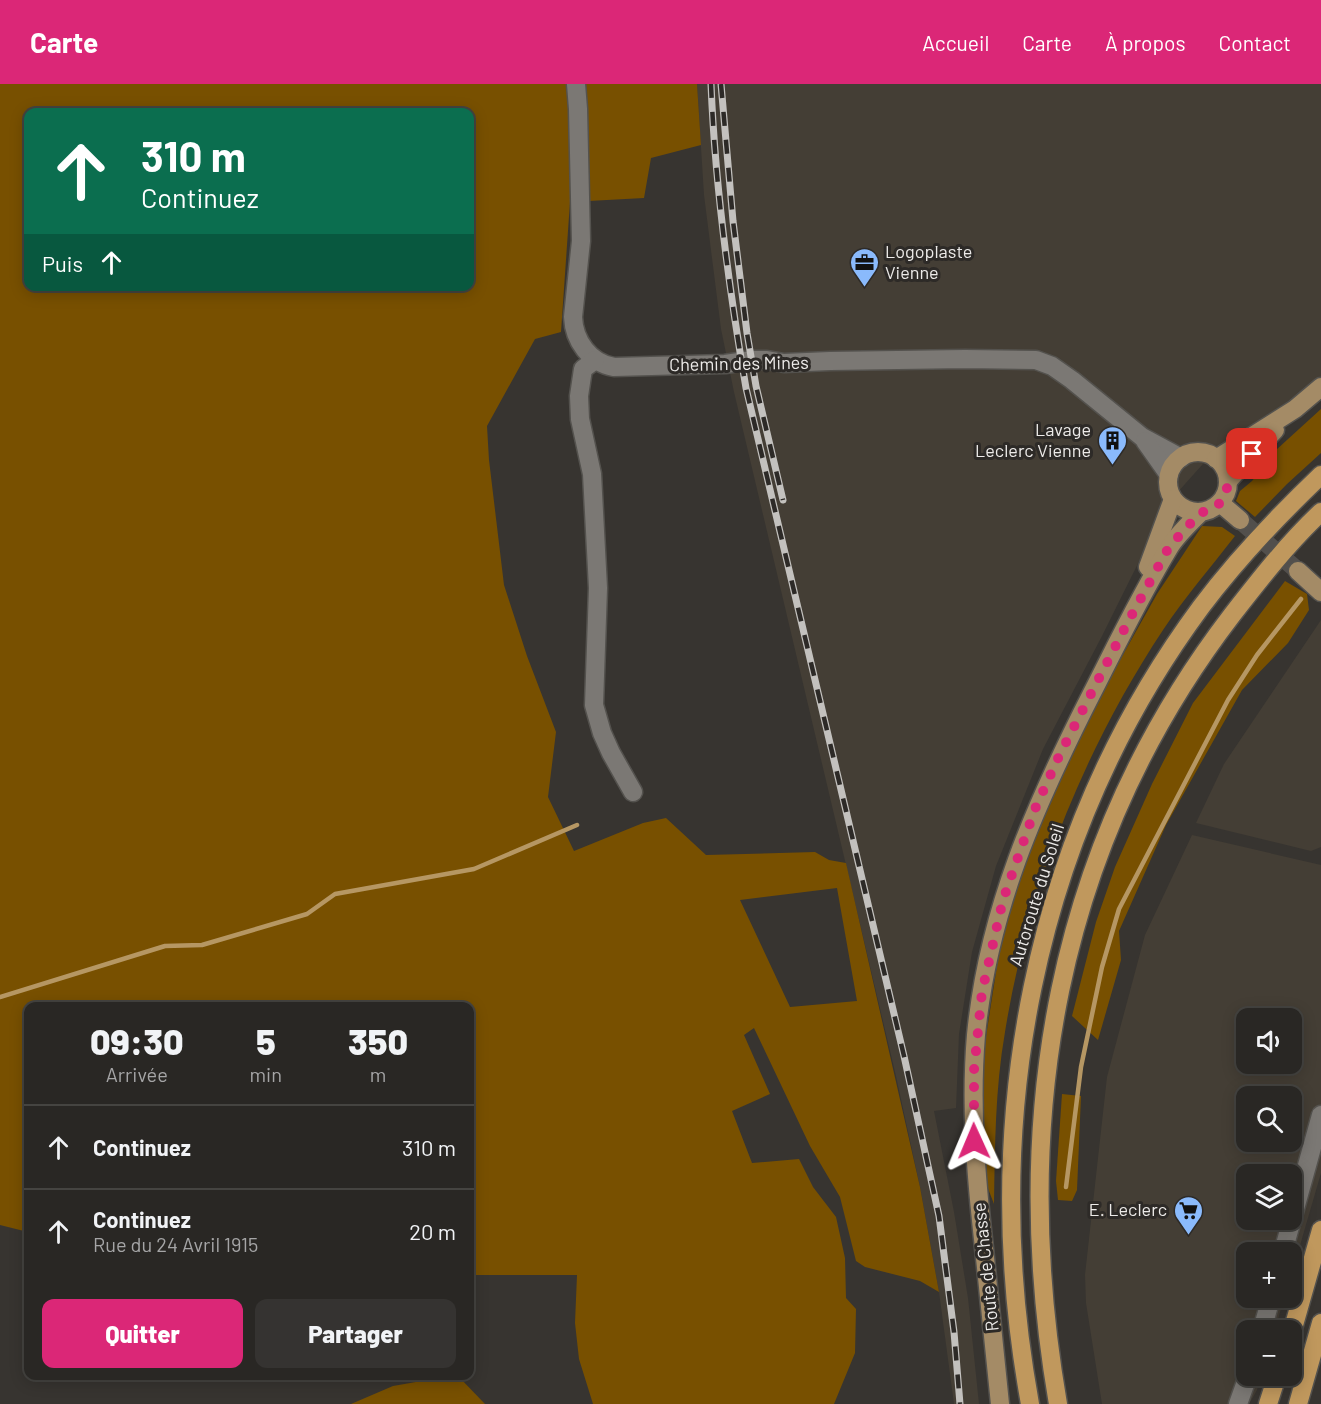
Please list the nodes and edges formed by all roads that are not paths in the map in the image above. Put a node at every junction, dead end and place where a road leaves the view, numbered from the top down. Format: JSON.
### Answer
{"nodes":[{"id":1,"x":576,"y":84,"type":"edge"},
{"id":2,"x":595,"y":360,"type":"junction"},
{"id":3,"x":1321,"y":387,"type":"edge"},
{"id":4,"x":1295,"y":409,"type":"junction"},
{"id":5,"x":1142,"y":437,"type":"junction"},
{"id":6,"x":1180,"y":458,"type":"junction"},
{"id":7,"x":1216,"y":459,"type":"junction"},
{"id":8,"x":1321,"y":474,"type":"edge"},
{"id":9,"x":1169,"y":475,"type":"junction"},
{"id":10,"x":1228,"y":481,"type":"junction"},
{"id":11,"x":1173,"y":499,"type":"junction"},
{"id":12,"x":1220,"y":503,"type":"junction"},
{"id":13,"x":1321,"y":512,"type":"edge"},
{"id":14,"x":1200,"y":513,"type":"junction"},
{"id":15,"x":1240,"y":520,"type":"tunnel mouth"},
{"id":16,"x":1298,"y":571,"type":"tunnel mouth"},
{"id":17,"x":1320,"y":593,"type":"edge"},
{"id":18,"x":1129,"y":620,"type":"junction"},
{"id":19,"x":633,"y":792,"type":"dead end"},
{"id":20,"x":1321,"y":1115,"type":"edge"},
{"id":21,"x":1321,"y":1230,"type":"edge"},
{"id":22,"x":1286,"y":1242,"type":"edge"},
{"id":23,"x":1295,"y":1320,"type":"edge"},
{"id":24,"x":1321,"y":1323,"type":"edge"},
{"id":25,"x":1244,"y":1386,"type":"edge"},
{"id":26,"x":1274,"y":1386,"type":"edge"},
{"id":27,"x":1000,"y":1404,"type":"edge"},
{"id":28,"x":1029,"y":1404,"type":"edge"},
{"id":29,"x":1058,"y":1404,"type":"edge"},
{"id":30,"x":1238,"y":1404,"type":"edge"},
{"id":31,"x":1268,"y":1404,"type":"edge"},
{"id":32,"x":1298,"y":1404,"type":"edge"}],
"edges":[{"from":1,"to":2,"type":"street"},
{"from":2,"to":5,"type":"street","name":"Chemin des Mines"},
{"from":2,"to":19,"type":"street"},
{"from":3,"to":4,"type":"main road"},
{"from":4,"to":7,"type":"main road"},
{"from":4,"to":10,"type":"main road"},
{"from":5,"to":6,"type":"street","name":"Chemin des Mines"},
{"from":5,"to":9,"type":"street","name":"Chemin des Mines"},
{"from":6,"to":7,"type":"main road"},
{"from":6,"to":9,"type":"main road"},
{"from":7,"to":10,"type":"main road"},
{"from":8,"to":28,"type":"highway","name":"Autoroute du Soleil"},
{"from":9,"to":11,"type":"main road"},
{"from":10,"to":12,"type":"main road"},
{"from":11,"to":14,"type":"main road"},
{"from":11,"to":18,"type":"main road","name":"Route de Chasse"},
{"from":12,"to":14,"type":"main road"},
{"from":12,"to":15,"type":"main road"},
{"from":13,"to":29,"type":"highway"},
{"from":14,"to":18,"type":"main road","name":"Route de Chasse"},
{"from":16,"to":17,"type":"main road"},
{"from":18,"to":27,"type":"main road","name":"Route de Chasse"},
{"from":20,"to":22,"type":"street"},
{"from":21,"to":23,"type":"highway"},
{"from":24,"to":32,"type":"highway"},
{"from":25,"to":30,"type":"street"},
{"from":26,"to":31,"type":"highway"}]}
